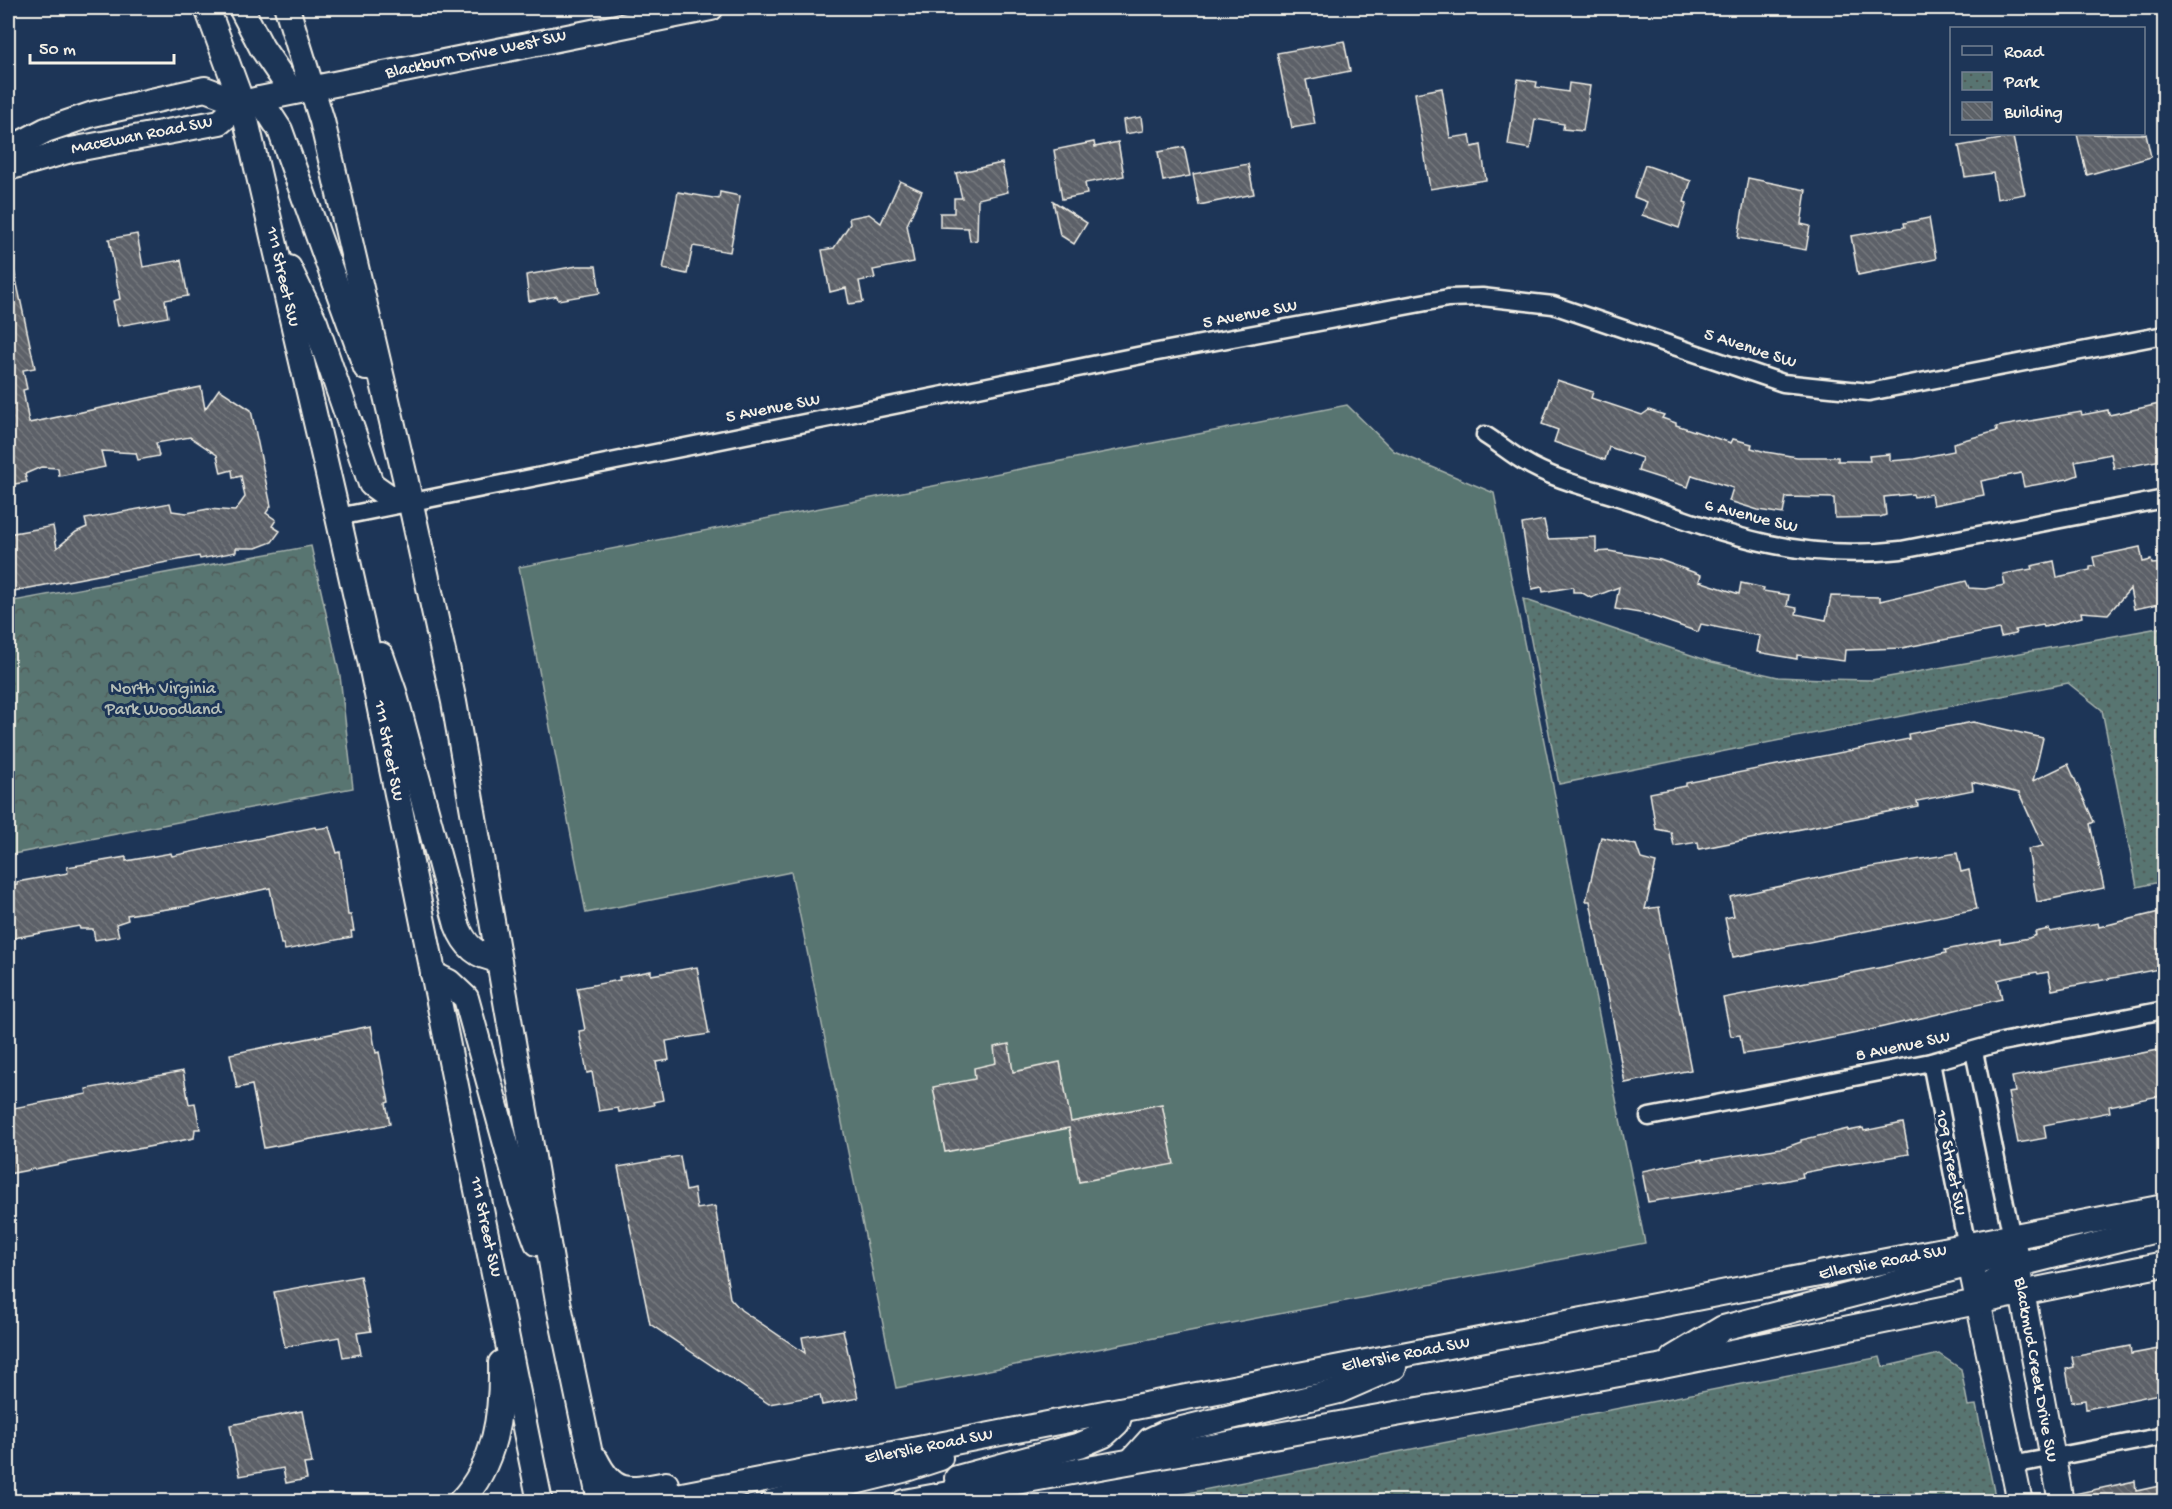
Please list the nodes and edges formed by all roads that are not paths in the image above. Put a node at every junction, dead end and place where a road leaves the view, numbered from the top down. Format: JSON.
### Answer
{"nodes":[{"id":1,"x":207,"y":8,"type":"edge"},
{"id":2,"x":241,"y":8,"type":"edge"},
{"id":3,"x":287,"y":8,"type":"edge"},
{"id":4,"x":711,"y":8,"type":"edge"},
{"id":5,"x":302,"y":90,"type":"junction"},
{"id":6,"x":251,"y":101,"type":"junction"},
{"id":7,"x":8,"y":150,"type":"edge"},
{"id":8,"x":8,"y":168,"type":"edge"},
{"id":9,"x":275,"y":246,"type":"junction"},
{"id":10,"x":2164,"y":334,"type":"edge"},
{"id":11,"x":395,"y":433,"type":"junction"},
{"id":12,"x":1485,"y":435,"type":"dead end"},
{"id":13,"x":2164,"y":499,"type":"edge"},
{"id":14,"x":411,"y":502,"type":"junction"},
{"id":15,"x":338,"y":517,"type":"junction"},
{"id":16,"x":360,"y":616,"type":"junction"},
{"id":17,"x":497,"y":958,"type":"junction"},
{"id":18,"x":433,"y":974,"type":"junction"},
{"id":19,"x":2164,"y":1010,"type":"edge"},
{"id":20,"x":1974,"y":1051,"type":"junction"},
{"id":21,"x":1931,"y":1062,"type":"junction"},
{"id":22,"x":1649,"y":1117,"type":"dead end"},
{"id":23,"x":2164,"y":1207,"type":"edge"},
{"id":24,"x":2164,"y":1228,"type":"edge"},
{"id":25,"x":2012,"y":1238,"type":"junction"},
{"id":26,"x":1969,"y":1256,"type":"junction"},
{"id":27,"x":2164,"y":1264,"type":"edge"},
{"id":28,"x":2016,"y":1265,"type":"junction"},
{"id":29,"x":2020,"y":1294,"type":"junction"},
{"id":30,"x":500,"y":1298,"type":"junction"},
{"id":31,"x":558,"y":1301,"type":"junction"},
{"id":32,"x":1980,"y":1302,"type":"junction"},
{"id":33,"x":1438,"y":1349,"type":"junction"},
{"id":34,"x":1658,"y":1367,"type":"junction"},
{"id":35,"x":1121,"y":1411,"type":"junction"},
{"id":36,"x":1030,"y":1428,"type":"junction"},
{"id":37,"x":2164,"y":1436,"type":"edge"},
{"id":38,"x":589,"y":1446,"type":"junction"},
{"id":39,"x":2052,"y":1458,"type":"junction"},
{"id":40,"x":1132,"y":1460,"type":"junction"},
{"id":41,"x":2012,"y":1466,"type":"junction"},
{"id":42,"x":906,"y":1501,"type":"edge"},
{"id":43,"x":460,"y":1502,"type":"edge"},
{"id":44,"x":540,"y":1502,"type":"edge"},
{"id":45,"x":600,"y":1502,"type":"edge"},
{"id":46,"x":646,"y":1502,"type":"edge"},
{"id":47,"x":773,"y":1502,"type":"edge"},
{"id":48,"x":2020,"y":1502,"type":"edge"},
{"id":49,"x":2061,"y":1502,"type":"edge"}],
"edges":[{"from":1,"to":6,"type":"main road","name":"111 Street SW"},
{"from":2,"to":5,"type":"main road"},
{"from":3,"to":5,"type":"main road"},
{"from":4,"to":5,"type":"main road","name":"Blackburn Drive West SW"},
{"from":5,"to":6,"type":"main road","name":"Blackburn Drive West SW"},
{"from":5,"to":11,"type":"main road"},
{"from":6,"to":7,"type":"main road","name":"MacEwan Road SW"},
{"from":6,"to":8,"type":"main road","name":"MacEwan Road SW"},
{"from":6,"to":9,"type":"main road","name":"111 Street SW"},
{"from":6,"to":11,"type":"main road"},
{"from":9,"to":14,"type":"main road"},
{"from":9,"to":15,"type":"main road","name":"111 Street SW"},
{"from":10,"to":14,"type":"street","name":"5 Avenue SW"},
{"from":11,"to":14,"type":"main road"},
{"from":12,"to":13,"type":"street","name":"6 Avenue SW"},
{"from":14,"to":15,"type":"street","name":"5 Avenue SW"},
{"from":14,"to":17,"type":"main road"},
{"from":15,"to":16,"type":"main road","name":"111 Street SW"},
{"from":16,"to":17,"type":"main road"},
{"from":16,"to":18,"type":"main road","name":"111 Street SW"},
{"from":17,"to":31,"type":"main road"},
{"from":18,"to":30,"type":"main road","name":"111 Street SW"},
{"from":18,"to":31,"type":"main road"},
{"from":19,"to":20,"type":"street","name":"8 Avenue SW"},
{"from":20,"to":21,"type":"street","name":"8 Avenue SW"},
{"from":20,"to":25,"type":"street"},
{"from":21,"to":22,"type":"street","name":"8 Avenue SW"},
{"from":21,"to":26,"type":"street","name":"109 Street SW"},
{"from":23,"to":25,"type":"main road"},
{"from":24,"to":28,"type":"main road"},
{"from":25,"to":26,"type":"main road"},
{"from":25,"to":28,"type":"main road","name":"Blackmud Creek Drive SW"},
{"from":26,"to":32,"type":"main road"},
{"from":26,"to":33,"type":"main road","name":"Ellerslie Road SW"},
{"from":26,"to":34,"type":"main road"},
{"from":27,"to":29,"type":"main road"},
{"from":28,"to":29,"type":"main road","name":"Blackmud Creek Drive SW"},
{"from":28,"to":32,"type":"main road"},
{"from":29,"to":32,"type":"main road"},
{"from":29,"to":39,"type":"main road","name":"Blackmud Creek Drive SW"},
{"from":30,"to":43,"type":"main road"},
{"from":30,"to":44,"type":"main road","name":"111 Street SW"},
{"from":31,"to":38,"type":"main road"},
{"from":32,"to":34,"type":"main road"},
{"from":32,"to":41,"type":"main road"},
{"from":33,"to":35,"type":"main road","name":"Ellerslie Road SW"},
{"from":33,"to":40,"type":"main road"},
{"from":34,"to":40,"type":"main road"},
{"from":35,"to":36,"type":"main road","name":"Ellerslie Road SW"},
{"from":35,"to":42,"type":"main road"},
{"from":36,"to":38,"type":"main road"},
{"from":36,"to":46,"type":"main road","name":"Ellerslie Road SW"},
{"from":36,"to":47,"type":"main road"},
{"from":37,"to":39,"type":"street"},
{"from":38,"to":45,"type":"main road"},
{"from":39,"to":41,"type":"street"},
{"from":39,"to":49,"type":"main road","name":"Blackmud Creek Drive SW"},
{"from":40,"to":42,"type":"main road"},
{"from":41,"to":48,"type":"main road"}]}
